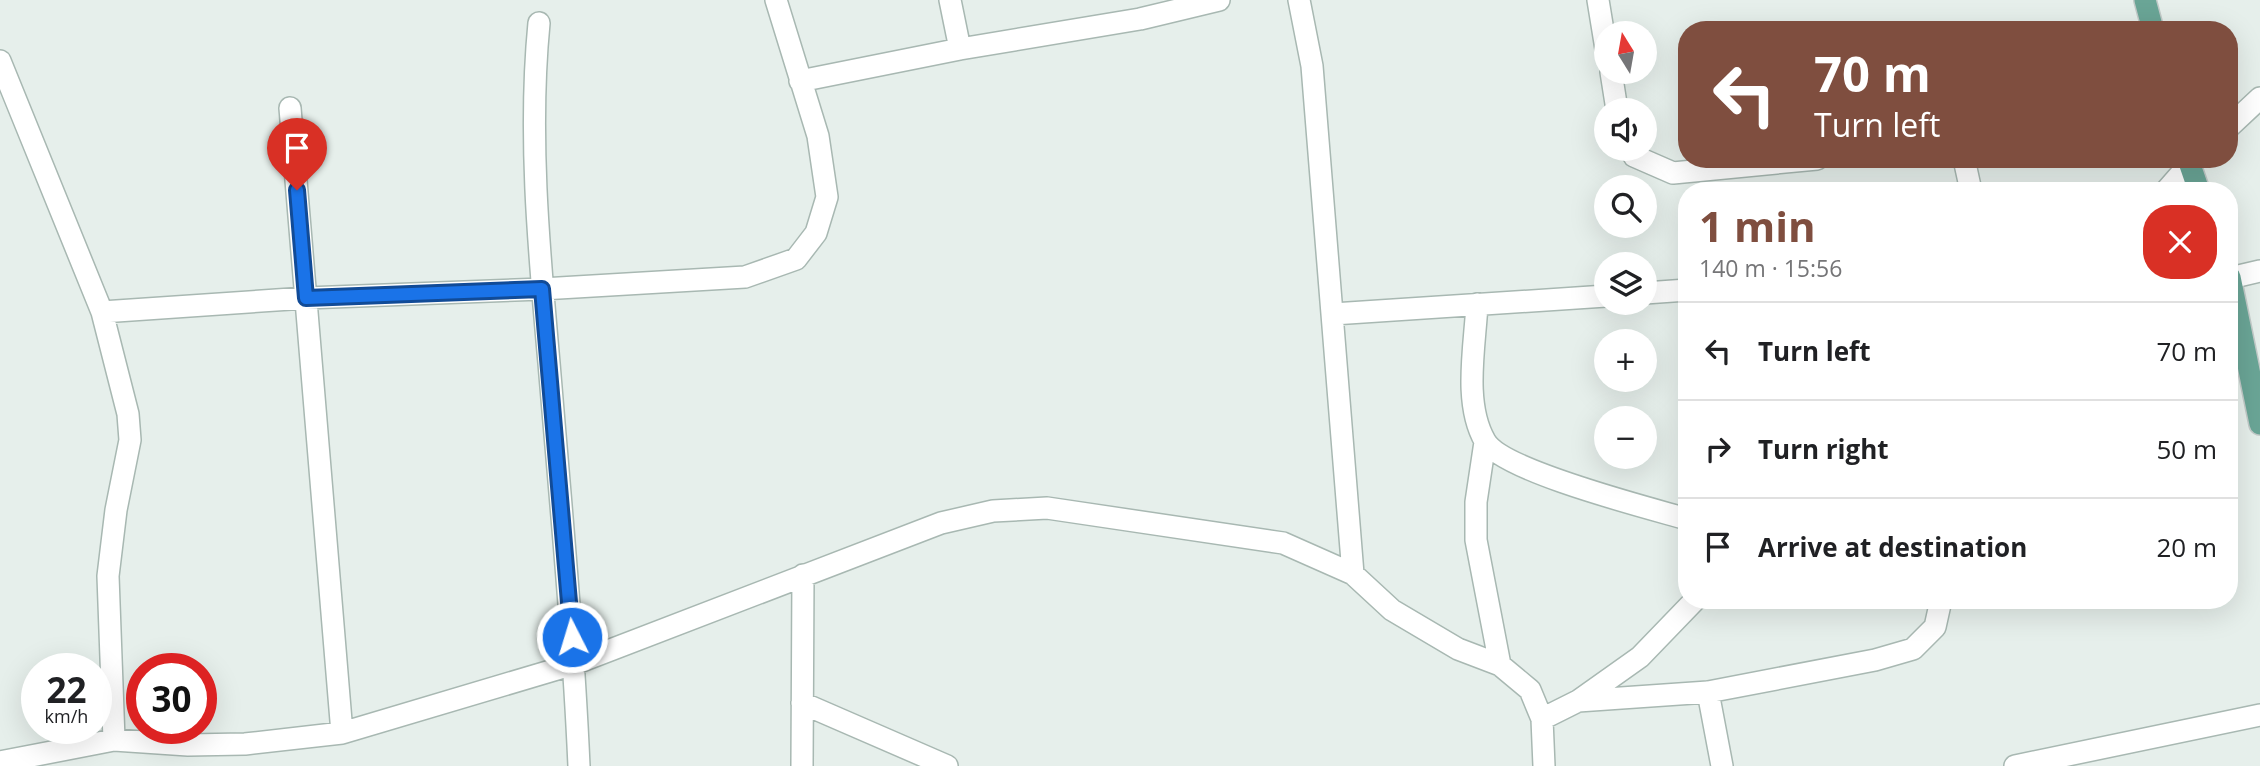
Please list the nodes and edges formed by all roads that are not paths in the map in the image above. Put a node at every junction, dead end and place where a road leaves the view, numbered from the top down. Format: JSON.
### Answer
{"nodes":[{"id":1,"x":776,"y":0,"type":"edge"},
{"id":2,"x":950,"y":0,"type":"edge"},
{"id":3,"x":1219,"y":0,"type":"edge"},
{"id":4,"x":1299,"y":0,"type":"edge"},
{"id":5,"x":1598,"y":0,"type":"edge"},
{"id":6,"x":2145,"y":0,"type":"edge"},
{"id":7,"x":1602,"y":21,"type":"edge"},
{"id":8,"x":2151,"y":21,"type":"edge"},
{"id":9,"x":539,"y":23,"type":"dead end"},
{"id":10,"x":960,"y":49,"type":"junction"},
{"id":11,"x":0,"y":61,"type":"edge"},
{"id":12,"x":800,"y":81,"type":"junction"},
{"id":13,"x":2260,"y":99,"type":"edge"},
{"id":14,"x":290,"y":108,"type":"dead end"},
{"id":15,"x":2238,"y":119,"type":"edge"},
{"id":16,"x":1642,"y":161,"type":"edge"},
{"id":17,"x":1724,"y":168,"type":"edge"},
{"id":18,"x":2184,"y":168,"type":"edge"},
{"id":19,"x":2173,"y":182,"type":"edge"},
{"id":20,"x":2260,"y":271,"type":"edge"},
{"id":21,"x":2238,"y":275,"type":"edge"},
{"id":22,"x":542,"y":289,"type":"junction"},
{"id":23,"x":1678,"y":291,"type":"edge"},
{"id":24,"x":1657,"y":292,"type":"edge"},
{"id":25,"x":1594,"y":297,"type":"edge"},
{"id":26,"x":306,"y":298,"type":"junction"},
{"id":27,"x":1477,"y":304,"type":"junction"},
{"id":28,"x":102,"y":312,"type":"junction"},
{"id":29,"x":1333,"y":314,"type":"junction"},
{"id":30,"x":2238,"y":315,"type":"edge"},
{"id":31,"x":2259,"y":416,"type":"edge"},
{"id":32,"x":1485,"y":442,"type":"junction"},
{"id":33,"x":1678,"y":516,"type":"edge"},
{"id":34,"x":1353,"y":574,"type":"junction"},
{"id":35,"x":803,"y":575,"type":"junction"},
{"id":36,"x":1686,"y":609,"type":"edge"},
{"id":37,"x":1939,"y":609,"type":"edge"},
{"id":38,"x":574,"y":664,"type":"junction"},
{"id":39,"x":1500,"y":665,"type":"junction"},
{"id":40,"x":1708,"y":692,"type":"junction"},
{"id":41,"x":1577,"y":701,"type":"junction"},
{"id":42,"x":802,"y":703,"type":"junction"},
{"id":43,"x":2260,"y":715,"type":"edge"},
{"id":44,"x":1542,"y":719,"type":"junction"},
{"id":45,"x":342,"y":733,"type":"junction"},
{"id":46,"x":114,"y":740,"type":"junction"},
{"id":47,"x":0,"y":762,"type":"edge"},
{"id":48,"x":579,"y":766,"type":"edge"},
{"id":49,"x":802,"y":766,"type":"edge"},
{"id":50,"x":947,"y":766,"type":"edge"},
{"id":51,"x":1544,"y":766,"type":"edge"},
{"id":52,"x":1722,"y":766,"type":"edge"},
{"id":53,"x":2015,"y":766,"type":"edge"}],
"edges":[{"from":1,"to":12,"type":"street"},
{"from":2,"to":10,"type":"street"},
{"from":3,"to":10,"type":"street"},
{"from":4,"to":29,"type":"street"},
{"from":5,"to":7,"type":"street"},
{"from":6,"to":8,"type":"main road"},
{"from":9,"to":22,"type":"street"},
{"from":10,"to":12,"type":"street"},
{"from":11,"to":28,"type":"street"},
{"from":12,"to":22,"type":"street"},
{"from":13,"to":15,"type":"street"},
{"from":14,"to":26,"type":"street"},
{"from":16,"to":17,"type":"street"},
{"from":18,"to":19,"type":"street"},
{"from":20,"to":21,"type":"street"},
{"from":22,"to":26,"type":"street"},
{"from":22,"to":38,"type":"street"},
{"from":23,"to":24,"type":"street"},
{"from":25,"to":27,"type":"street"},
{"from":26,"to":28,"type":"street"},
{"from":26,"to":45,"type":"street"},
{"from":27,"to":29,"type":"street"},
{"from":27,"to":32,"type":"street"},
{"from":28,"to":46,"type":"street"},
{"from":29,"to":34,"type":"street"},
{"from":30,"to":31,"type":"main road"},
{"from":32,"to":33,"type":"street"},
{"from":32,"to":39,"type":"street"},
{"from":34,"to":35,"type":"street"},
{"from":34,"to":39,"type":"street"},
{"from":35,"to":38,"type":"street"},
{"from":35,"to":42,"type":"street"},
{"from":36,"to":41,"type":"street"},
{"from":37,"to":40,"type":"street"},
{"from":38,"to":45,"type":"street"},
{"from":38,"to":48,"type":"street"},
{"from":39,"to":44,"type":"street"},
{"from":40,"to":41,"type":"street"},
{"from":40,"to":52,"type":"street"},
{"from":41,"to":44,"type":"street"},
{"from":42,"to":49,"type":"street"},
{"from":42,"to":50,"type":"street"},
{"from":43,"to":53,"type":"street"},
{"from":44,"to":51,"type":"street"},
{"from":45,"to":46,"type":"street"},
{"from":46,"to":47,"type":"street"}]}
